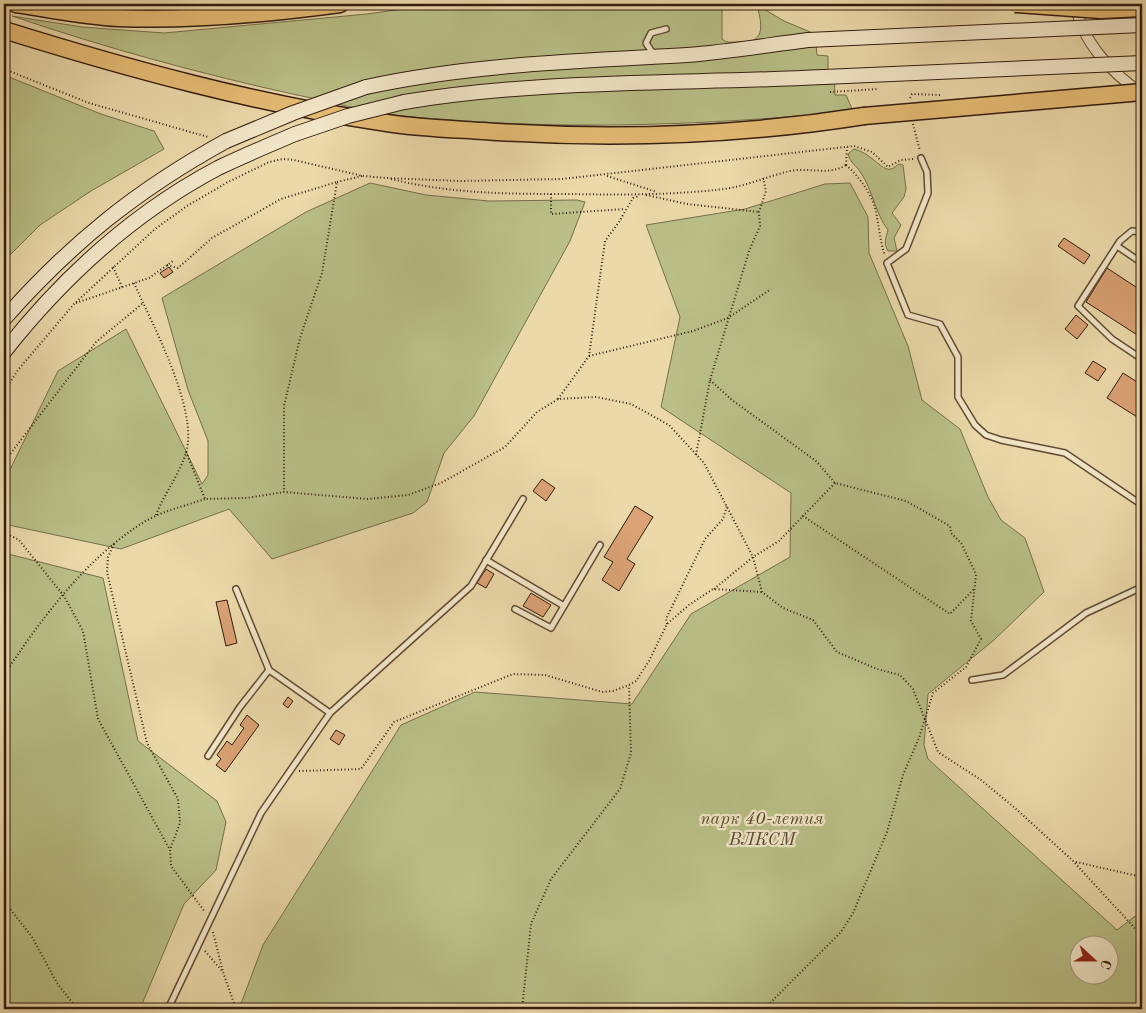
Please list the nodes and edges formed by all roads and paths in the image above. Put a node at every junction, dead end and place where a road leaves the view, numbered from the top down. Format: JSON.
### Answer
{"nodes":[{"id":1,"x":16,"y":4,"type":"edge"},
{"id":2,"x":340,"y":4,"type":"edge"},
{"id":3,"x":1015,"y":4,"type":"edge"},
{"id":4,"x":1075,"y":4,"type":"edge"},
{"id":5,"x":1120,"y":4,"type":"edge"},
{"id":6,"x":1142,"y":8,"type":"edge"},
{"id":7,"x":1142,"y":25,"type":"edge"},
{"id":8,"x":666,"y":29,"type":"dead end"},
{"id":9,"x":4,"y":30,"type":"edge"},
{"id":10,"x":1085,"y":34,"type":"junction"},
{"id":11,"x":655,"y":56,"type":"junction"},
{"id":12,"x":1142,"y":63,"type":"edge"},
{"id":13,"x":4,"y":69,"type":"edge"},
{"id":14,"x":879,"y":89,"type":"dead end"},
{"id":15,"x":830,"y":92,"type":"dead end"},
{"id":16,"x":1142,"y":93,"type":"edge"},
{"id":17,"x":212,"y":138,"type":"dead end"},
{"id":18,"x":921,"y":158,"type":"dead end"},
{"id":19,"x":846,"y":165,"type":"junction"},
{"id":20,"x":606,"y":175,"type":"junction"},
{"id":21,"x":363,"y":176,"type":"junction"},
{"id":22,"x":386,"y":178,"type":"junction"},
{"id":23,"x":763,"y":178,"type":"junction"},
{"id":24,"x":337,"y":182,"type":"junction"},
{"id":25,"x":659,"y":193,"type":"junction"},
{"id":26,"x":552,"y":194,"type":"junction"},
{"id":27,"x":642,"y":195,"type":"junction"},
{"id":28,"x":625,"y":209,"type":"junction"},
{"id":29,"x":759,"y":212,"type":"junction"},
{"id":30,"x":1142,"y":232,"type":"edge"},
{"id":31,"x":1117,"y":246,"type":"junction"},
{"id":32,"x":173,"y":261,"type":"dead end"},
{"id":33,"x":887,"y":263,"type":"junction"},
{"id":34,"x":1142,"y":263,"type":"edge"},
{"id":35,"x":167,"y":265,"type":"junction"},
{"id":36,"x":113,"y":267,"type":"junction"},
{"id":37,"x":134,"y":283,"type":"junction"},
{"id":38,"x":122,"y":287,"type":"junction"},
{"id":39,"x":772,"y":290,"type":"dead end"},
{"id":40,"x":74,"y":304,"type":"junction"},
{"id":41,"x":143,"y":304,"type":"junction"},
{"id":42,"x":728,"y":318,"type":"junction"},
{"id":43,"x":4,"y":319,"type":"edge"},
{"id":44,"x":4,"y":352,"type":"edge"},
{"id":45,"x":589,"y":356,"type":"junction"},
{"id":46,"x":1142,"y":359,"type":"edge"},
{"id":47,"x":710,"y":380,"type":"junction"},
{"id":48,"x":4,"y":392,"type":"edge"},
{"id":49,"x":558,"y":399,"type":"junction"},
{"id":50,"x":186,"y":452,"type":"junction"},
{"id":51,"x":696,"y":455,"type":"junction"},
{"id":52,"x":4,"y":462,"type":"edge"},
{"id":53,"x":835,"y":483,"type":"junction"},
{"id":54,"x":284,"y":492,"type":"junction"},
{"id":55,"x":205,"y":499,"type":"junction"},
{"id":56,"x":523,"y":499,"type":"dead end"},
{"id":57,"x":1142,"y":505,"type":"edge"},
{"id":58,"x":727,"y":506,"type":"junction"},
{"id":59,"x":802,"y":516,"type":"junction"},
{"id":60,"x":155,"y":517,"type":"junction"},
{"id":61,"x":4,"y":532,"type":"edge"},
{"id":62,"x":114,"y":544,"type":"junction"},
{"id":63,"x":600,"y":545,"type":"dead end"},
{"id":64,"x":753,"y":557,"type":"junction"},
{"id":65,"x":486,"y":560,"type":"junction"},
{"id":66,"x":976,"y":587,"type":"junction"},
{"id":67,"x":1142,"y":587,"type":"edge"},
{"id":68,"x":236,"y":589,"type":"dead end"},
{"id":69,"x":713,"y":589,"type":"junction"},
{"id":70,"x":762,"y":592,"type":"junction"},
{"id":71,"x":64,"y":596,"type":"junction"},
{"id":72,"x":564,"y":606,"type":"junction"},
{"id":73,"x":515,"y":609,"type":"dead end"},
{"id":74,"x":667,"y":624,"type":"junction"},
{"id":75,"x":269,"y":670,"type":"junction"},
{"id":76,"x":4,"y":675,"type":"edge"},
{"id":77,"x":972,"y":680,"type":"dead end"},
{"id":78,"x":629,"y":686,"type":"junction"},
{"id":79,"x":330,"y":713,"type":"junction"},
{"id":80,"x":924,"y":720,"type":"junction"},
{"id":81,"x":208,"y":756,"type":"dead end"},
{"id":82,"x":290,"y":772,"type":"junction"},
{"id":83,"x":170,"y":850,"type":"junction"},
{"id":84,"x":1075,"y":862,"type":"junction"},
{"id":85,"x":1142,"y":878,"type":"edge"},
{"id":86,"x":4,"y":902,"type":"edge"},
{"id":87,"x":210,"y":920,"type":"junction"},
{"id":88,"x":1142,"y":936,"type":"edge"},
{"id":89,"x":199,"y":943,"type":"junction"},
{"id":90,"x":223,"y":972,"type":"junction"},
{"id":91,"x":77,"y":1009,"type":"edge"},
{"id":92,"x":168,"y":1009,"type":"edge"},
{"id":93,"x":236,"y":1009,"type":"edge"},
{"id":94,"x":522,"y":1009,"type":"edge"},
{"id":95,"x":764,"y":1009,"type":"edge"}],
"edges":[{"from":1,"to":2,"type":"highway"},
{"from":3,"to":6,"type":"highway","bridge":true},
{"from":4,"to":10,"type":"street"},
{"from":5,"to":10,"type":"lane"},
{"from":7,"to":11,"type":"main road","bridge":true},
{"from":8,"to":11,"type":"lane"},
{"from":9,"to":16,"type":"highway","bridge":true},
{"from":10,"to":16,"type":"street"},
{"from":11,"to":43,"type":"main road","bridge":true},
{"from":12,"to":44,"type":"main road","bridge":true},
{"from":13,"to":17,"type":"path"},
{"from":14,"to":15,"type":"path"},
{"from":18,"to":33,"type":"lane"},
{"from":19,"to":20,"type":"path"},
{"from":19,"to":23,"type":"path"},
{"from":19,"to":33,"type":"path"},
{"from":20,"to":22,"type":"path"},
{"from":20,"to":25,"type":"path"},
{"from":21,"to":22,"type":"path"},
{"from":21,"to":24,"type":"path"},
{"from":21,"to":36,"type":"path"},
{"from":22,"to":26,"type":"path"},
{"from":23,"to":25,"type":"path"},
{"from":23,"to":29,"type":"path"},
{"from":24,"to":35,"type":"path"},
{"from":24,"to":54,"type":"path"},
{"from":25,"to":27,"type":"path"},
{"from":26,"to":27,"type":"path"},
{"from":26,"to":28,"type":"path"},
{"from":27,"to":28,"type":"path"},
{"from":27,"to":29,"type":"path"},
{"from":28,"to":45,"type":"path"},
{"from":29,"to":42,"type":"path"},
{"from":30,"to":31,"type":"lane"},
{"from":31,"to":34,"type":"lane"},
{"from":31,"to":46,"type":"lane"},
{"from":32,"to":35,"type":"path"},
{"from":33,"to":57,"type":"lane"},
{"from":35,"to":37,"type":"path"},
{"from":36,"to":38,"type":"path"},
{"from":36,"to":40,"type":"path"},
{"from":37,"to":38,"type":"path"},
{"from":37,"to":41,"type":"path"},
{"from":38,"to":40,"type":"path"},
{"from":39,"to":42,"type":"path"},
{"from":40,"to":48,"type":"path"},
{"from":41,"to":50,"type":"path"},
{"from":41,"to":52,"type":"path"},
{"from":42,"to":45,"type":"path"},
{"from":42,"to":47,"type":"path"},
{"from":45,"to":49,"type":"path"},
{"from":47,"to":51,"type":"path"},
{"from":47,"to":53,"type":"path"},
{"from":49,"to":51,"type":"path"},
{"from":49,"to":54,"type":"path"},
{"from":50,"to":55,"type":"path"},
{"from":50,"to":60,"type":"path"},
{"from":51,"to":58,"type":"path"},
{"from":53,"to":59,"type":"path"},
{"from":53,"to":66,"type":"path"},
{"from":54,"to":55,"type":"path"},
{"from":55,"to":60,"type":"path"},
{"from":56,"to":65,"type":"lane"},
{"from":58,"to":64,"type":"path"},
{"from":58,"to":74,"type":"path"},
{"from":59,"to":64,"type":"path"},
{"from":59,"to":66,"type":"path"},
{"from":60,"to":62,"type":"path"},
{"from":61,"to":71,"type":"path"},
{"from":62,"to":71,"type":"path"},
{"from":62,"to":83,"type":"path"},
{"from":63,"to":72,"type":"lane"},
{"from":64,"to":69,"type":"path"},
{"from":64,"to":70,"type":"path"},
{"from":65,"to":72,"type":"lane"},
{"from":65,"to":79,"type":"lane"},
{"from":66,"to":80,"type":"path"},
{"from":67,"to":77,"type":"lane"},
{"from":68,"to":75,"type":"lane"},
{"from":69,"to":70,"type":"path"},
{"from":69,"to":74,"type":"path"},
{"from":70,"to":80,"type":"path"},
{"from":71,"to":76,"type":"path"},
{"from":71,"to":83,"type":"path"},
{"from":72,"to":73,"type":"lane"},
{"from":74,"to":78,"type":"path"},
{"from":75,"to":79,"type":"lane"},
{"from":75,"to":81,"type":"lane"},
{"from":78,"to":82,"type":"path"},
{"from":78,"to":94,"type":"path"},
{"from":79,"to":82,"type":"lane"},
{"from":80,"to":84,"type":"path"},
{"from":80,"to":95,"type":"path"},
{"from":82,"to":87,"type":"lane"},
{"from":83,"to":87,"type":"path"},
{"from":84,"to":85,"type":"path"},
{"from":84,"to":88,"type":"path"},
{"from":86,"to":91,"type":"path"},
{"from":87,"to":89,"type":"lane"},
{"from":87,"to":90,"type":"path"},
{"from":89,"to":90,"type":"path"},
{"from":89,"to":92,"type":"lane"},
{"from":90,"to":93,"type":"path"}]}
